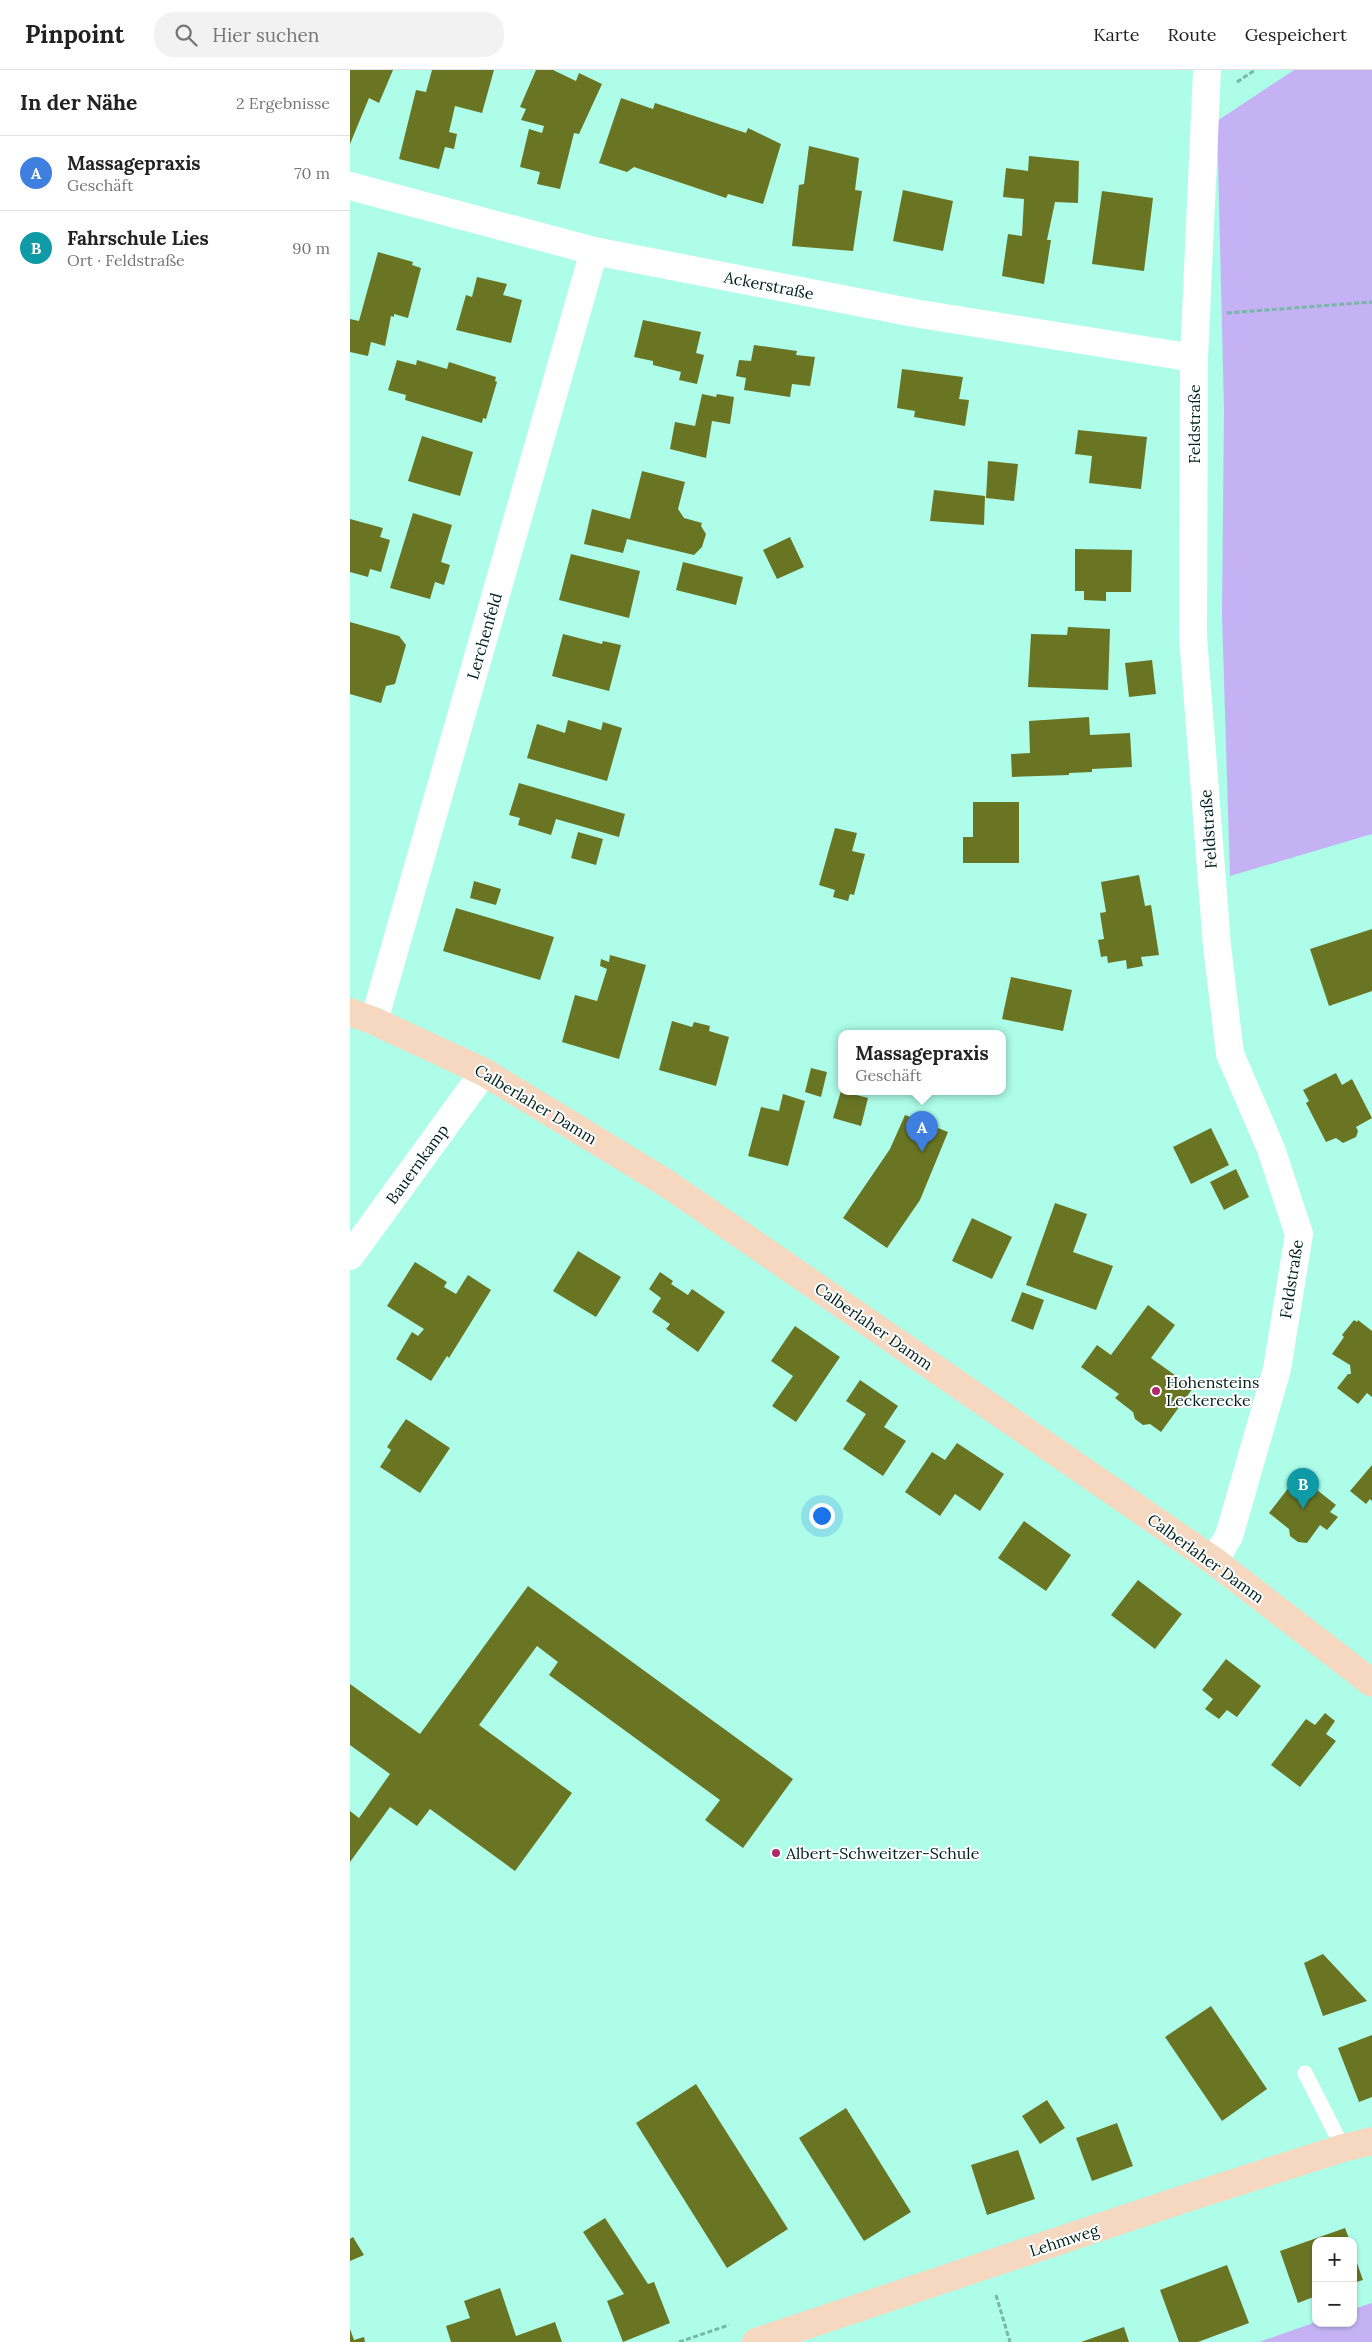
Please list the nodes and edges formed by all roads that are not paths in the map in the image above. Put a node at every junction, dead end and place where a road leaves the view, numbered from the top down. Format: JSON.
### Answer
{"nodes":[{"id":1,"x":1207,"y":70,"type":"edge"},
{"id":2,"x":350,"y":186,"type":"edge"},
{"id":3,"x":594,"y":251,"type":"junction"},
{"id":4,"x":1194,"y":358,"type":"junction"},
{"id":5,"x":362,"y":1016,"type":"edge"},
{"id":6,"x":484,"y":1072,"type":"junction"},
{"id":7,"x":350,"y":1256,"type":"edge"},
{"id":8,"x":1214,"y":1561,"type":"junction"},
{"id":9,"x":1372,"y":1683,"type":"edge"},
{"id":10,"x":1305,"y":2073,"type":"dead end"},
{"id":11,"x":1372,"y":2141,"type":"edge"},
{"id":12,"x":1343,"y":2148,"type":"junction"},
{"id":13,"x":756,"y":2342,"type":"edge"}],
"edges":[{"from":1,"to":4,"type":"street","name":"Feldstraße"},
{"from":2,"to":3,"type":"street","name":"Ackerstraße"},
{"from":3,"to":4,"type":"street","name":"Ackerstraße"},
{"from":3,"to":5,"type":"street","name":"Lerchenfeld"},
{"from":4,"to":8,"type":"street","name":"Feldstraße"},
{"from":5,"to":6,"type":"street","name":"Calberlaher Damm"},
{"from":6,"to":7,"type":"street","name":"Bauernkamp"},
{"from":6,"to":8,"type":"street","name":"Calberlaher Damm"},
{"from":8,"to":9,"type":"street","name":"Calberlaher Damm"},
{"from":10,"to":12,"type":"lane"},
{"from":11,"to":12,"type":"street","name":"Lehmweg"},
{"from":12,"to":13,"type":"street","name":"Lehmweg"}]}
